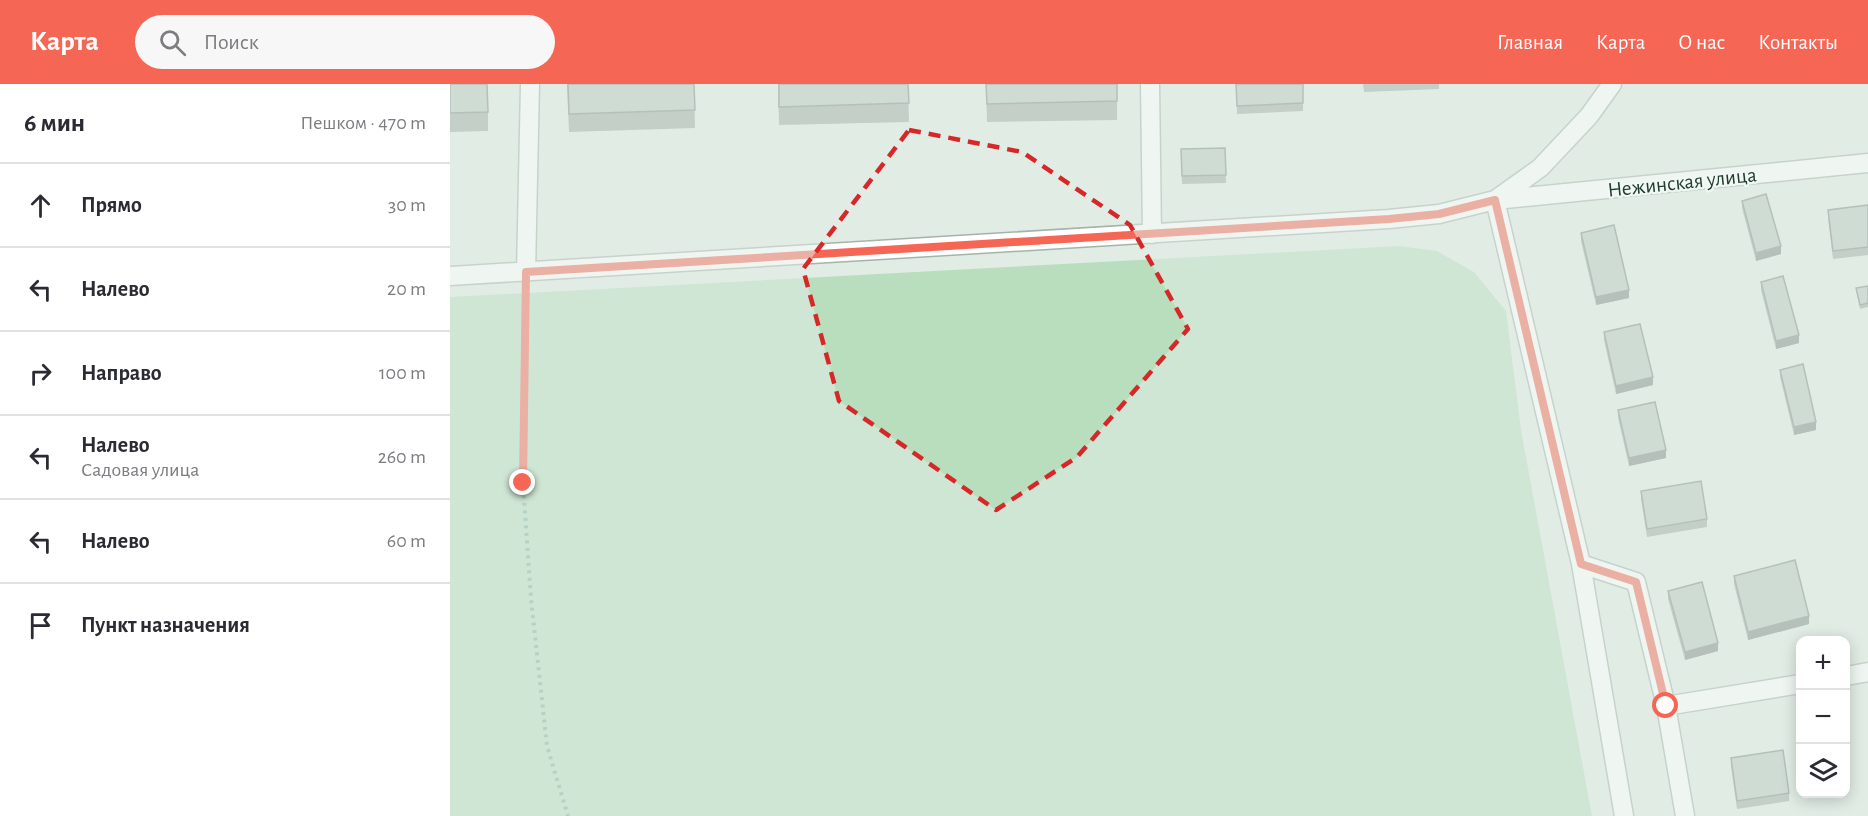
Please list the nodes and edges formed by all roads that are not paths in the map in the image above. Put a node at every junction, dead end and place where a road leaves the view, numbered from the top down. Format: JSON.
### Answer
{"nodes":[{"id":1,"x":530,"y":84,"type":"edge"},
{"id":2,"x":1149,"y":84,"type":"edge"},
{"id":3,"x":1612,"y":84,"type":"edge"},
{"id":4,"x":1868,"y":163,"type":"edge"},
{"id":5,"x":1495,"y":200,"type":"junction"},
{"id":6,"x":1152,"y":234,"type":"junction"},
{"id":7,"x":526,"y":272,"type":"junction"},
{"id":8,"x":450,"y":276,"type":"edge"},
{"id":9,"x":1581,"y":564,"type":"junction"},
{"id":10,"x":1868,"y":672,"type":"edge"},
{"id":11,"x":1850,"y":675,"type":"edge"},
{"id":12,"x":1796,"y":685,"type":"edge"},
{"id":13,"x":1666,"y":706,"type":"junction"},
{"id":14,"x":1624,"y":816,"type":"edge"},
{"id":15,"x":1685,"y":816,"type":"edge"}],
"edges":[{"from":1,"to":7,"type":"street"},
{"from":2,"to":6,"type":"street"},
{"from":3,"to":5,"type":"street"},
{"from":4,"to":5,"type":"street","name":"Нежинская улица"},
{"from":5,"to":6,"type":"street"},
{"from":5,"to":9,"type":"street"},
{"from":6,"to":7,"type":"street"},
{"from":7,"to":8,"type":"street"},
{"from":9,"to":13,"type":"street"},
{"from":9,"to":14,"type":"street"},
{"from":10,"to":11,"type":"street"},
{"from":12,"to":13,"type":"street"},
{"from":13,"to":15,"type":"street"}]}
